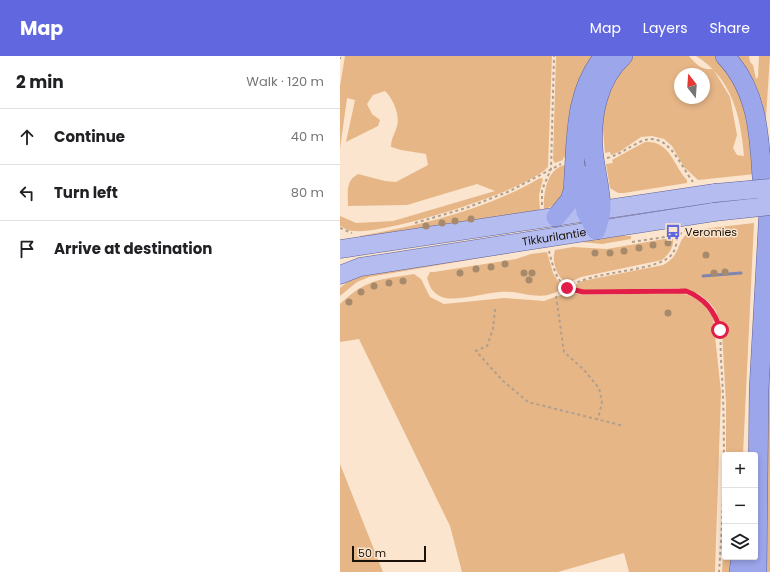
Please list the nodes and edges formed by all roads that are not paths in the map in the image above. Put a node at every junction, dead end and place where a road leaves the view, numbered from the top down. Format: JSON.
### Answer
{"nodes":[{"id":1,"x":604,"y":56,"type":"edge"},
{"id":2,"x":623,"y":56,"type":"edge"},
{"id":3,"x":725,"y":56,"type":"edge"},
{"id":4,"x":576,"y":149,"type":"junction"},
{"id":5,"x":770,"y":187,"type":"edge"},
{"id":6,"x":770,"y":206,"type":"edge"},
{"id":7,"x":594,"y":211,"type":"junction"},
{"id":8,"x":549,"y":214,"type":"junction"},
{"id":9,"x":596,"y":230,"type":"junction"},
{"id":10,"x":767,"y":238,"type":"junction"},
{"id":11,"x":340,"y":249,"type":"edge"},
{"id":12,"x":340,"y":275,"type":"edge"},
{"id":13,"x":758,"y":421,"type":"junction"},
{"id":14,"x":750,"y":452,"type":"edge"},
{"id":15,"x":741,"y":560,"type":"edge"},
{"id":16,"x":739,"y":572,"type":"edge"},
{"id":17,"x":756,"y":572,"type":"edge"}],
"edges":[{"from":1,"to":4,"type":"highway"},
{"from":2,"to":7,"type":"highway"},
{"from":3,"to":10,"type":"highway"},
{"from":4,"to":7,"type":"highway"},
{"from":4,"to":8,"type":"highway"},
{"from":5,"to":7,"type":"main road","name":"Tikkurilantie","bridge":true},
{"from":5,"to":10,"type":"highway"},
{"from":6,"to":9,"type":"main road","name":"Tikkurilantie","bridge":true},
{"from":7,"to":8,"type":"main road","name":"Tikkurilantie"},
{"from":7,"to":9,"type":"highway"},
{"from":8,"to":11,"type":"main road","name":"Tikkurilantie"},
{"from":9,"to":12,"type":"main road","name":"Tikkurilantie"},
{"from":10,"to":13,"type":"highway"},
{"from":13,"to":14,"type":"highway"},
{"from":13,"to":17,"type":"highway"},
{"from":15,"to":16,"type":"highway"}]}
